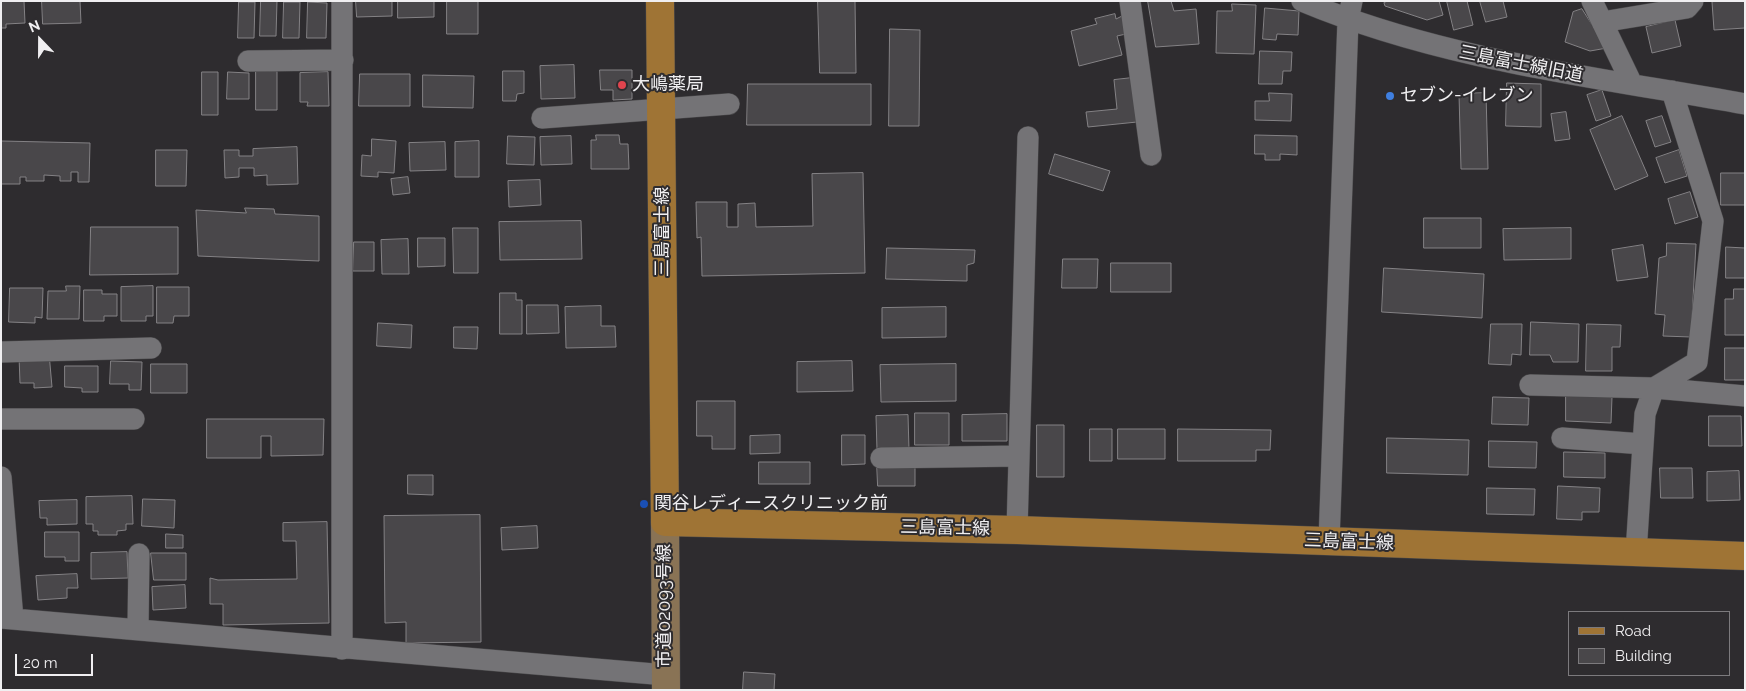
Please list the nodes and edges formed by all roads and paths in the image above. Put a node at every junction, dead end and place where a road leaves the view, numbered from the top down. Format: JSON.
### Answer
{"nodes":[{"id":1,"x":342,"y":1,"type":"edge"},
{"id":2,"x":660,"y":1,"type":"edge"},
{"id":3,"x":1130,"y":1,"type":"edge"},
{"id":4,"x":1302,"y":1,"type":"edge"},
{"id":5,"x":1592,"y":1,"type":"edge"},
{"id":6,"x":1693,"y":1,"type":"edge"},
{"id":7,"x":1350,"y":11,"type":"edge"},
{"id":8,"x":1602,"y":22,"type":"junction"},
{"id":9,"x":343,"y":60,"type":"junction"},
{"id":10,"x":248,"y":61,"type":"dead end"},
{"id":11,"x":1632,"y":84,"type":"junction"},
{"id":12,"x":1672,"y":91,"type":"junction"},
{"id":13,"x":729,"y":104,"type":"dead end"},
{"id":14,"x":1745,"y":104,"type":"edge"},
{"id":15,"x":662,"y":111,"type":"junction"},
{"id":16,"x":542,"y":118,"type":"dead end"},
{"id":17,"x":1028,"y":137,"type":"dead end"},
{"id":18,"x":1151,"y":155,"type":"dead end"},
{"id":19,"x":150,"y":348,"type":"dead end"},
{"id":20,"x":1,"y":352,"type":"edge"},
{"id":21,"x":1530,"y":386,"type":"dead end"},
{"id":22,"x":1654,"y":388,"type":"junction"},
{"id":23,"x":1745,"y":396,"type":"edge"},
{"id":24,"x":1,"y":419,"type":"edge"},
{"id":25,"x":134,"y":419,"type":"dead end"},
{"id":26,"x":1562,"y":438,"type":"dead end"},
{"id":27,"x":1643,"y":444,"type":"junction"},
{"id":28,"x":1019,"y":456,"type":"junction"},
{"id":29,"x":881,"y":458,"type":"dead end"},
{"id":30,"x":1,"y":477,"type":"edge"},
{"id":31,"x":665,"y":522,"type":"junction"},
{"id":32,"x":1017,"y":530,"type":"junction"},
{"id":33,"x":1329,"y":541,"type":"junction"},
{"id":34,"x":1636,"y":553,"type":"junction"},
{"id":35,"x":139,"y":554,"type":"dead end"},
{"id":36,"x":1745,"y":556,"type":"edge"},
{"id":37,"x":7,"y":619,"type":"edge"},
{"id":38,"x":138,"y":629,"type":"junction"},
{"id":39,"x":342,"y":649,"type":"junction"},
{"id":40,"x":666,"y":682,"type":"edge"}],
"edges":[{"from":1,"to":9,"type":"street"},
{"from":2,"to":15,"type":"main road","name":"三島富士線"},
{"from":3,"to":18,"type":"street"},
{"from":4,"to":7,"type":"street","name":"三島富士線旧道"},
{"from":5,"to":8,"type":"street"},
{"from":6,"to":8,"type":"street"},
{"from":7,"to":11,"type":"street","name":"三島富士線旧道"},
{"from":7,"to":33,"type":"street"},
{"from":8,"to":11,"type":"street"},
{"from":9,"to":10,"type":"street"},
{"from":9,"to":39,"type":"street"},
{"from":11,"to":12,"type":"street","name":"三島富士線旧道"},
{"from":12,"to":14,"type":"street","name":"三島富士線旧道"},
{"from":12,"to":22,"type":"street"},
{"from":13,"to":15,"type":"street"},
{"from":15,"to":16,"type":"street"},
{"from":15,"to":31,"type":"main road","name":"三島富士線"},
{"from":17,"to":28,"type":"street"},
{"from":19,"to":20,"type":"street"},
{"from":21,"to":22,"type":"street"},
{"from":22,"to":23,"type":"street"},
{"from":22,"to":27,"type":"street"},
{"from":24,"to":25,"type":"street"},
{"from":26,"to":27,"type":"street"},
{"from":27,"to":34,"type":"street"},
{"from":28,"to":29,"type":"street"},
{"from":28,"to":32,"type":"street"},
{"from":30,"to":37,"type":"street"},
{"from":31,"to":32,"type":"main road","name":"三島富士線"},
{"from":31,"to":40,"type":"street","name":"市道02093号線"},
{"from":32,"to":33,"type":"main road","name":"三島富士線"},
{"from":33,"to":34,"type":"main road","name":"三島富士線"},
{"from":34,"to":36,"type":"main road","name":"三島富士線"},
{"from":35,"to":38,"type":"street"},
{"from":37,"to":38,"type":"street"},
{"from":38,"to":39,"type":"street"},
{"from":39,"to":40,"type":"street"}]}
